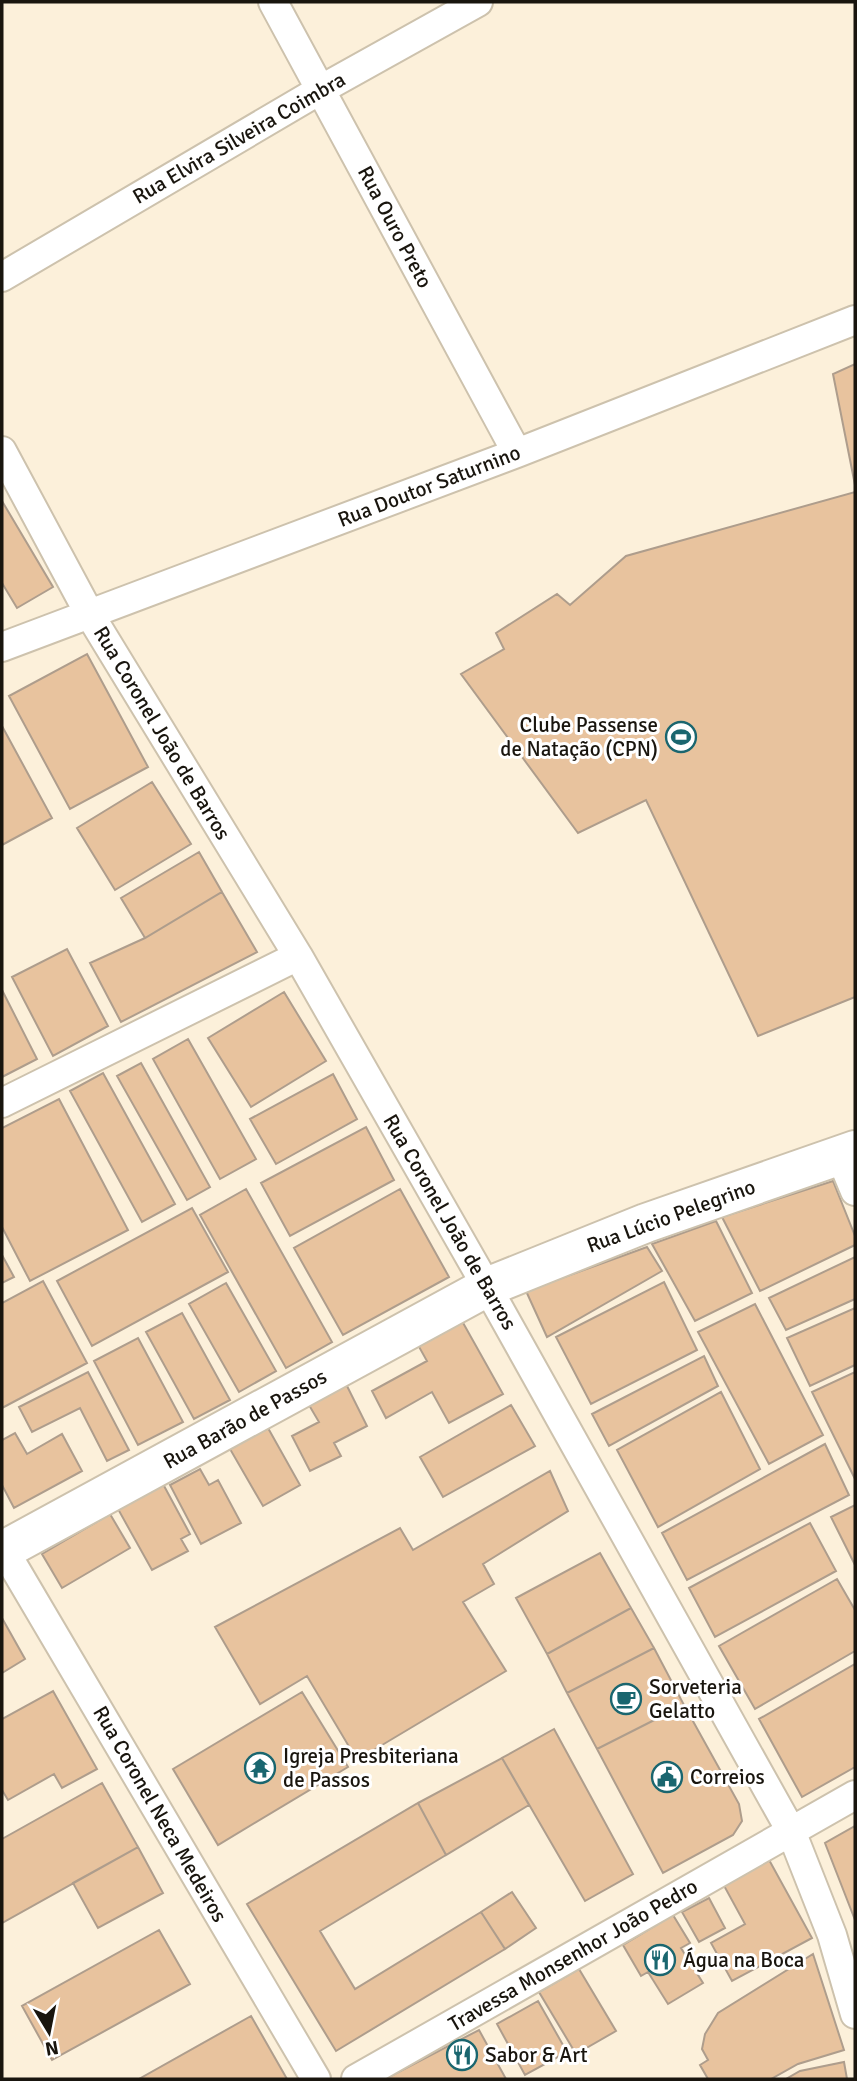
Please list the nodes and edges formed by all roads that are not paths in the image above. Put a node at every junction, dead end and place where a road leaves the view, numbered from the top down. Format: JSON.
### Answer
{"nodes":[{"id":1,"x":273,"y":2,"type":"edge"},
{"id":2,"x":478,"y":2,"type":"edge"},
{"id":3,"x":320,"y":90,"type":"junction"},
{"id":4,"x":2,"y":277,"type":"edge"},
{"id":5,"x":855,"y":320,"type":"edge"},
{"id":6,"x":2,"y":450,"type":"edge"},
{"id":7,"x":517,"y":453,"type":"junction"},
{"id":8,"x":90,"y":615,"type":"junction"},
{"id":9,"x":2,"y":647,"type":"edge"},
{"id":10,"x":298,"y":956,"type":"junction"},
{"id":11,"x":2,"y":1103,"type":"edge"},
{"id":12,"x":848,"y":1153,"type":"edge"},
{"id":13,"x":855,"y":1191,"type":"edge"},
{"id":14,"x":487,"y":1287,"type":"junction"},
{"id":15,"x":3,"y":1550,"type":"edge"},
{"id":16,"x":855,"y":1795,"type":"edge"},
{"id":17,"x":791,"y":1831,"type":"junction"},
{"id":18,"x":855,"y":2014,"type":"edge"},
{"id":19,"x":316,"y":2079,"type":"edge"},
{"id":20,"x":356,"y":2079,"type":"edge"}],
"edges":[{"from":1,"to":3,"type":"street","name":"Rua Ouro Preto"},
{"from":2,"to":3,"type":"street","name":"Rua Elvira Silveira Coimbra"},
{"from":3,"to":4,"type":"street","name":"Rua Elvira Silveira Coimbra"},
{"from":3,"to":7,"type":"street","name":"Rua Ouro Preto"},
{"from":5,"to":7,"type":"street","name":"Rua Doutor Saturnino"},
{"from":6,"to":8,"type":"street","name":"Rua Coronel João de Barros"},
{"from":7,"to":8,"type":"street","name":"Rua Doutor Saturnino"},
{"from":8,"to":9,"type":"street","name":"Rua Doutor Saturnino"},
{"from":8,"to":10,"type":"street","name":"Rua Coronel João de Barros"},
{"from":10,"to":11,"type":"street"},
{"from":10,"to":14,"type":"street","name":"Rua Coronel João de Barros"},
{"from":12,"to":13,"type":"street"},
{"from":12,"to":14,"type":"main road","name":"Rua Lúcio Pelegrino"},
{"from":14,"to":15,"type":"main road","name":"Rua Barão de Passos"},
{"from":14,"to":17,"type":"street","name":"Rua Coronel João de Barros"},
{"from":15,"to":19,"type":"street","name":"Rua Coronel Neca Medeiros"},
{"from":16,"to":17,"type":"street","name":"Travessa Monsenhor João Pedro"},
{"from":17,"to":18,"type":"street","name":"Rua Coronel João de Barros"},
{"from":17,"to":20,"type":"street","name":"Travessa Monsenhor João Pedro"}]}
